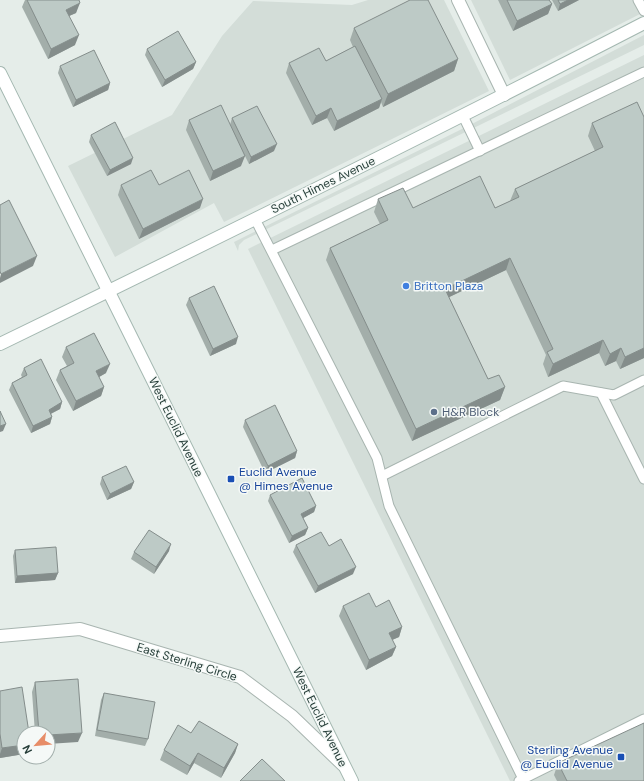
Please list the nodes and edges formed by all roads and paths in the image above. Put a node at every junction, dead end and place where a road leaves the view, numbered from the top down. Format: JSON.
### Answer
{"nodes":[{"id":1,"x":458,"y":0,"type":"edge"},
{"id":2,"x":638,"y":0,"type":"edge"},
{"id":3,"x":644,"y":11,"type":"edge"},
{"id":4,"x":644,"y":24,"type":"edge"},
{"id":5,"x":644,"y":72,"type":"edge"},
{"id":6,"x":0,"y":73,"type":"edge"},
{"id":7,"x":504,"y":95,"type":"junction"},
{"id":8,"x":463,"y":116,"type":"junction"},
{"id":9,"x":480,"y":151,"type":"junction"},
{"id":10,"x":255,"y":219,"type":"junction"},
{"id":11,"x":272,"y":250,"type":"junction"},
{"id":12,"x":108,"y":292,"type":"junction"},
{"id":13,"x":0,"y":344,"type":"edge"},
{"id":14,"x":644,"y":380,"type":"edge"},
{"id":15,"x":601,"y":393,"type":"junction"},
{"id":16,"x":382,"y":476,"type":"junction"},
{"id":17,"x":644,"y":479,"type":"edge"},
{"id":18,"x":0,"y":636,"type":"edge"},
{"id":19,"x":644,"y":719,"type":"edge"},
{"id":20,"x":344,"y":765,"type":"junction"},
{"id":21,"x":522,"y":780,"type":"edge"},
{"id":22,"x":352,"y":781,"type":"edge"}],
"edges":[{"from":1,"to":7,"type":"street"},
{"from":2,"to":3,"type":"lane"},
{"from":4,"to":7,"type":"street","name":"South Himes Avenue"},
{"from":5,"to":9,"type":"lane"},
{"from":6,"to":12,"type":"street","name":"West Euclid Avenue"},
{"from":7,"to":8,"type":"street","name":"South Himes Avenue"},
{"from":8,"to":9,"type":"lane"},
{"from":8,"to":10,"type":"street","name":"South Himes Avenue"},
{"from":9,"to":11,"type":"lane"},
{"from":10,"to":11,"type":"lane"},
{"from":10,"to":12,"type":"street","name":"South Himes Avenue"},
{"from":11,"to":16,"type":"lane"},
{"from":12,"to":13,"type":"street","name":"South Himes Avenue"},
{"from":12,"to":20,"type":"street","name":"West Euclid Avenue"},
{"from":14,"to":15,"type":"lane"},
{"from":15,"to":16,"type":"lane"},
{"from":15,"to":17,"type":"lane"},
{"from":16,"to":21,"type":"lane"},
{"from":18,"to":20,"type":"street","name":"East Sterling Circle"},
{"from":19,"to":21,"type":"lane"},
{"from":20,"to":22,"type":"street","name":"West Euclid Avenue"}]}
